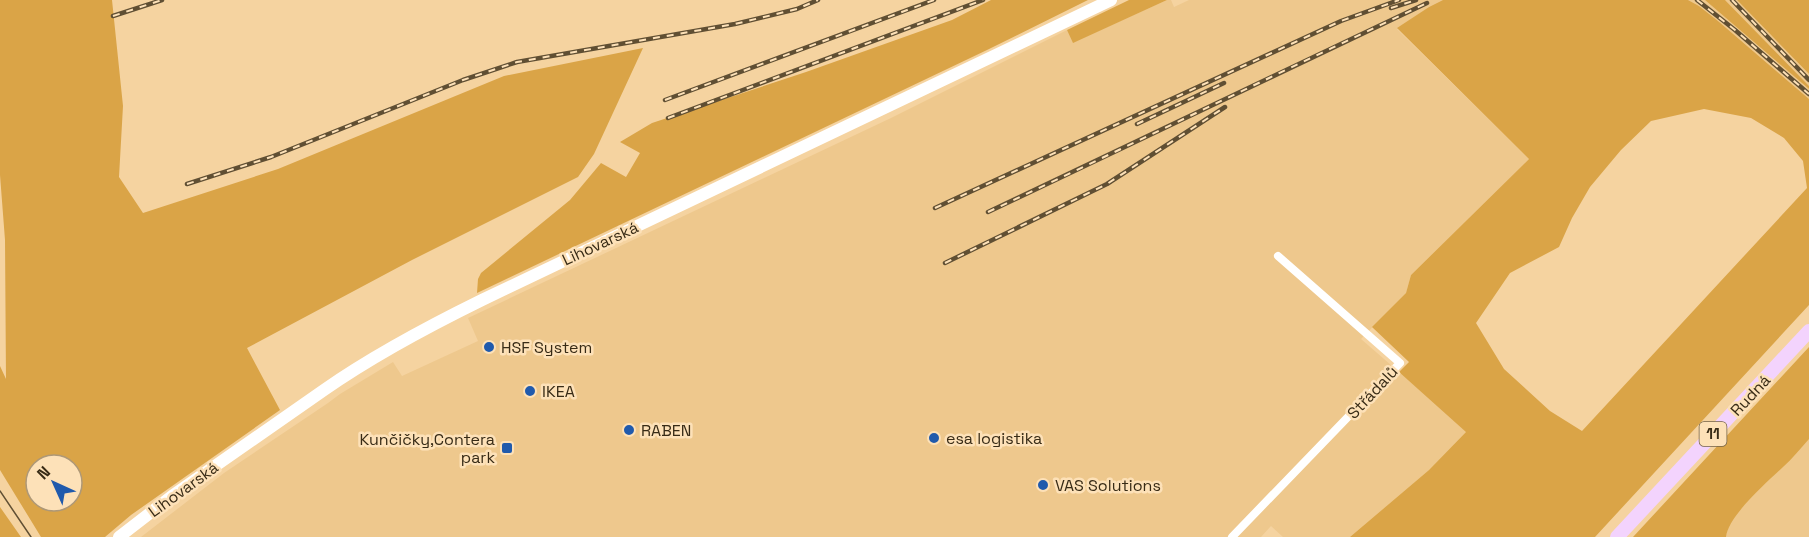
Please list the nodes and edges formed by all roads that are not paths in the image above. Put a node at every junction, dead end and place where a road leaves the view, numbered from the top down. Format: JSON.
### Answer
{"nodes":[{"id":1,"x":1111,"y":0,"type":"edge"},
{"id":2,"x":1278,"y":256,"type":"dead end"},
{"id":3,"x":1809,"y":331,"type":"edge"},
{"id":4,"x":119,"y":537,"type":"edge"},
{"id":5,"x":1232,"y":537,"type":"edge"},
{"id":6,"x":1617,"y":537,"type":"edge"}],
"edges":[{"from":1,"to":4,"type":"street","name":"Lihovarská"},
{"from":2,"to":5,"type":"street","name":"Střádalů"},
{"from":3,"to":6,"type":"main road","name":"Rudná","number":"11"}]}
